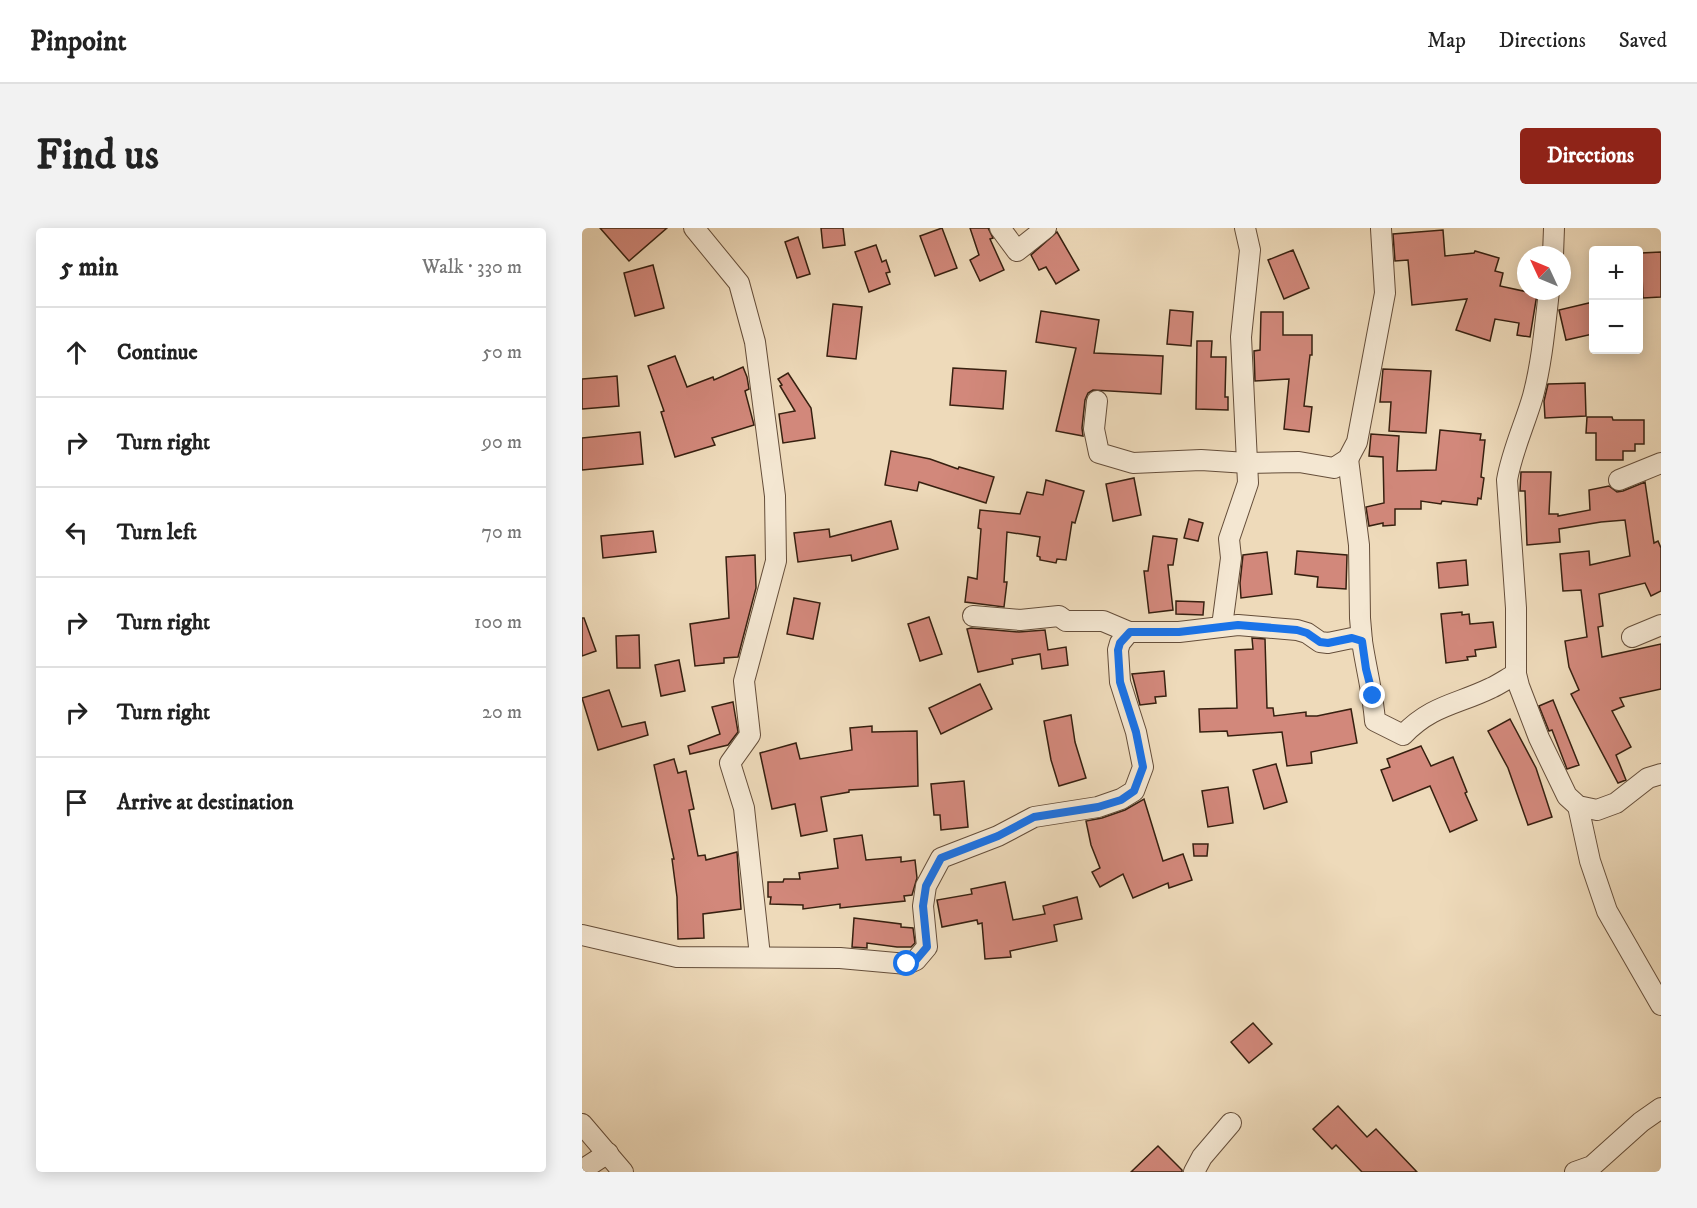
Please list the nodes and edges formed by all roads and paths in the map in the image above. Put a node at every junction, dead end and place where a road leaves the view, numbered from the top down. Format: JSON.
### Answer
{"nodes":[{"id":1,"x":694,"y":228,"type":"edge"},
{"id":2,"x":1000,"y":228,"type":"edge"},
{"id":3,"x":1046,"y":228,"type":"edge"},
{"id":4,"x":1245,"y":228,"type":"edge"},
{"id":5,"x":1554,"y":228,"type":"edge"},
{"id":6,"x":1382,"y":229,"type":"edge"},
{"id":7,"x":1553,"y":246,"type":"edge"},
{"id":8,"x":1548,"y":300,"type":"edge"},
{"id":9,"x":1097,"y":400,"type":"dead end"},
{"id":10,"x":1348,"y":459,"type":"junction"},
{"id":11,"x":1247,"y":463,"type":"junction"},
{"id":12,"x":1661,"y":463,"type":"edge"},
{"id":13,"x":1619,"y":480,"type":"dead end"},
{"id":14,"x":974,"y":616,"type":"dead end"},
{"id":15,"x":1661,"y":625,"type":"edge"},
{"id":16,"x":1222,"y":626,"type":"junction"},
{"id":17,"x":1130,"y":632,"type":"junction"},
{"id":18,"x":1632,"y":637,"type":"dead end"},
{"id":19,"x":1362,"y":641,"type":"junction"},
{"id":20,"x":1516,"y":674,"type":"junction"},
{"id":21,"x":1661,"y":774,"type":"edge"},
{"id":22,"x":1578,"y":806,"type":"junction"},
{"id":23,"x":582,"y":935,"type":"edge"},
{"id":24,"x":760,"y":956,"type":"junction"},
{"id":25,"x":1661,"y":1005,"type":"edge"},
{"id":26,"x":1661,"y":1108,"type":"edge"},
{"id":27,"x":1231,"y":1123,"type":"dead end"},
{"id":28,"x":582,"y":1124,"type":"edge"},
{"id":29,"x":608,"y":1153,"type":"junction"},
{"id":30,"x":582,"y":1170,"type":"edge"},
{"id":31,"x":623,"y":1172,"type":"edge"},
{"id":32,"x":1194,"y":1172,"type":"edge"},
{"id":33,"x":1575,"y":1172,"type":"edge"}],
"edges":[{"from":1,"to":24,"type":"street"},
{"from":2,"to":3,"type":"street"},
{"from":4,"to":11,"type":"street"},
{"from":5,"to":7,"type":"street"},
{"from":6,"to":10,"type":"street"},
{"from":8,"to":20,"type":"street"},
{"from":9,"to":11,"type":"street"},
{"from":10,"to":11,"type":"street"},
{"from":10,"to":19,"type":"street"},
{"from":11,"to":16,"type":"street"},
{"from":12,"to":13,"type":"street"},
{"from":14,"to":17,"type":"street"},
{"from":15,"to":18,"type":"street"},
{"from":16,"to":17,"type":"street"},
{"from":16,"to":19,"type":"street"},
{"from":17,"to":24,"type":"street"},
{"from":19,"to":20,"type":"street"},
{"from":20,"to":22,"type":"street"},
{"from":21,"to":22,"type":"street"},
{"from":22,"to":25,"type":"street"},
{"from":23,"to":24,"type":"street"},
{"from":26,"to":33,"type":"street"},
{"from":27,"to":32,"type":"street"},
{"from":28,"to":29,"type":"street"},
{"from":29,"to":30,"type":"street"},
{"from":29,"to":31,"type":"street"}]}
